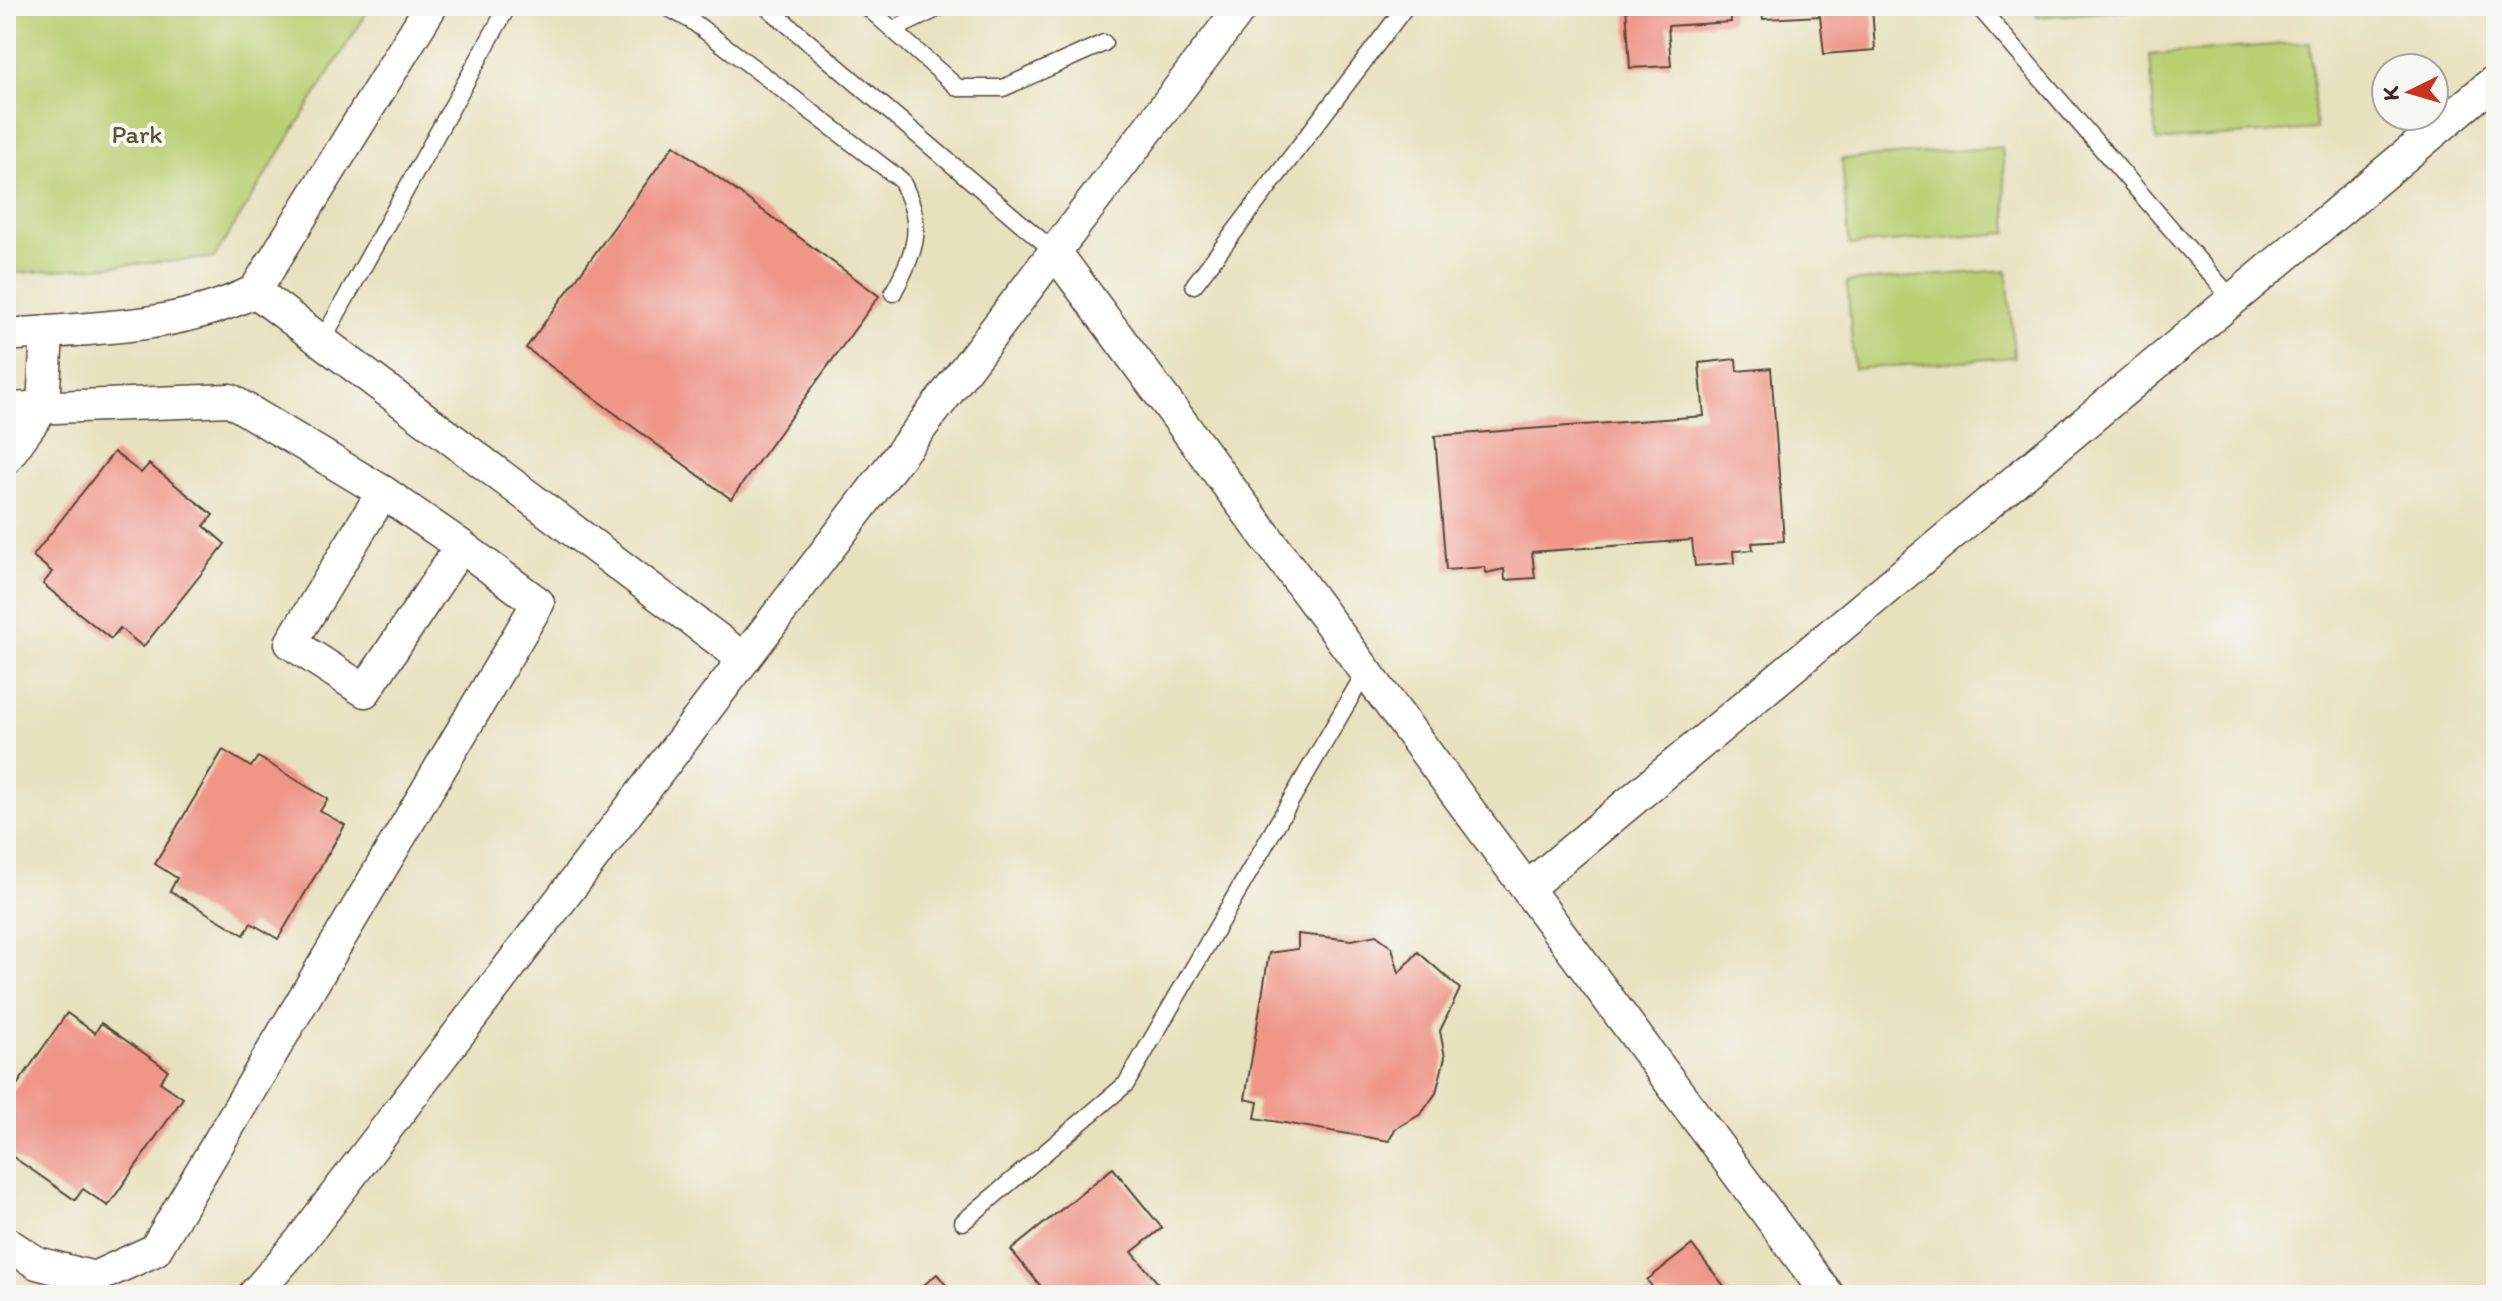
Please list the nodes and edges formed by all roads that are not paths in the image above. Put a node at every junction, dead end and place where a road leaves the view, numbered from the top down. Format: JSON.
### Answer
{"nodes":[{"id":1,"x":431,"y":6,"type":"edge"},
{"id":2,"x":508,"y":6,"type":"edge"},
{"id":3,"x":665,"y":6,"type":"edge"},
{"id":4,"x":766,"y":6,"type":"edge"},
{"id":5,"x":866,"y":6,"type":"edge"},
{"id":6,"x":943,"y":6,"type":"edge"},
{"id":7,"x":1242,"y":6,"type":"edge"},
{"id":8,"x":1406,"y":6,"type":"edge"},
{"id":9,"x":1978,"y":6,"type":"edge"},
{"id":10,"x":895,"y":29,"type":"junction"},
{"id":11,"x":1104,"y":43,"type":"dead end"},
{"id":12,"x":2496,"y":80,"type":"edge"},
{"id":13,"x":1055,"y":252,"type":"junction"},
{"id":14,"x":1194,"y":285,"type":"dead end"},
{"id":15,"x":255,"y":291,"type":"junction"},
{"id":16,"x":893,"y":293,"type":"dead end"},
{"id":17,"x":2232,"y":299,"type":"junction"},
{"id":18,"x":47,"y":332,"type":"junction"},
{"id":19,"x":6,"y":335,"type":"edge"},
{"id":20,"x":323,"y":339,"type":"junction"},
{"id":21,"x":43,"y":407,"type":"junction"},
{"id":22,"x":6,"y":409,"type":"edge"},
{"id":23,"x":6,"y":458,"type":"edge"},
{"id":24,"x":383,"y":492,"type":"junction"},
{"id":25,"x":461,"y":546,"type":"junction"},
{"id":26,"x":744,"y":659,"type":"junction"},
{"id":27,"x":1366,"y":671,"type":"junction"},
{"id":28,"x":1527,"y":888,"type":"junction"},
{"id":29,"x":963,"y":1222,"type":"dead end"},
{"id":30,"x":6,"y":1243,"type":"edge"},
{"id":31,"x":254,"y":1295,"type":"edge"},
{"id":32,"x":1828,"y":1295,"type":"edge"}],
"edges":[{"from":1,"to":15,"type":"street"},
{"from":2,"to":20,"type":"lane"},
{"from":3,"to":16,"type":"lane"},
{"from":4,"to":13,"type":"lane"},
{"from":5,"to":10,"type":"lane"},
{"from":6,"to":10,"type":"lane"},
{"from":7,"to":13,"type":"street"},
{"from":8,"to":14,"type":"lane"},
{"from":9,"to":17,"type":"lane"},
{"from":10,"to":11,"type":"lane"},
{"from":12,"to":17,"type":"street"},
{"from":13,"to":26,"type":"street"},
{"from":13,"to":27,"type":"street"},
{"from":15,"to":18,"type":"street"},
{"from":15,"to":20,"type":"street"},
{"from":17,"to":28,"type":"street"},
{"from":18,"to":19,"type":"street"},
{"from":18,"to":21,"type":"street"},
{"from":20,"to":26,"type":"street"},
{"from":21,"to":22,"type":"street"},
{"from":21,"to":23,"type":"street"},
{"from":21,"to":24,"type":"street"},
{"from":24,"to":25,"type":"street"},
{"from":24,"to":25,"type":"street"},
{"from":25,"to":30,"type":"street"},
{"from":26,"to":31,"type":"street"},
{"from":27,"to":28,"type":"street"},
{"from":27,"to":29,"type":"lane"},
{"from":28,"to":32,"type":"street"}]}
